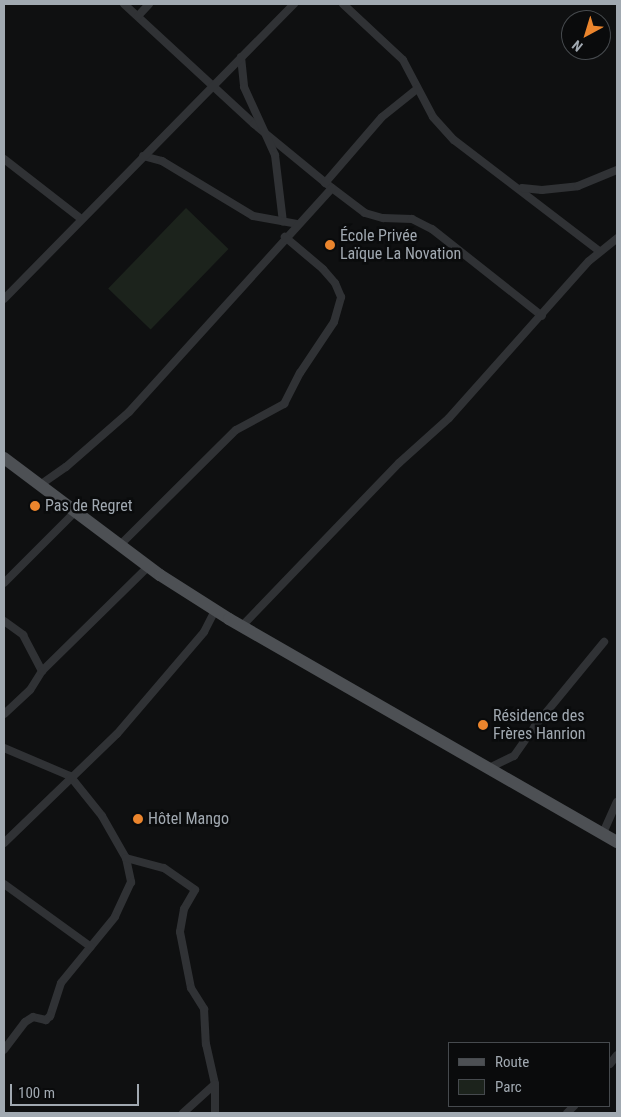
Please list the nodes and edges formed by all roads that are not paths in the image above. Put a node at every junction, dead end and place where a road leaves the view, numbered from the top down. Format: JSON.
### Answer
{"nodes":[{"id":1,"x":124,"y":4,"type":"edge"},
{"id":2,"x":150,"y":4,"type":"edge"},
{"id":3,"x":294,"y":4,"type":"edge"},
{"id":4,"x":342,"y":4,"type":"edge"},
{"id":5,"x":138,"y":16,"type":"junction"},
{"id":6,"x":241,"y":57,"type":"junction"},
{"id":7,"x":213,"y":84,"type":"junction"},
{"id":8,"x":417,"y":89,"type":"junction"},
{"id":9,"x":266,"y":135,"type":"junction"},
{"id":10,"x":143,"y":156,"type":"junction"},
{"id":11,"x":4,"y":159,"type":"edge"},
{"id":12,"x":617,"y":170,"type":"edge"},
{"id":13,"x":328,"y":185,"type":"junction"},
{"id":14,"x":520,"y":188,"type":"junction"},
{"id":15,"x":80,"y":218,"type":"junction"},
{"id":16,"x":283,"y":222,"type":"junction"},
{"id":17,"x":298,"y":224,"type":"junction"},
{"id":18,"x":286,"y":238,"type":"junction"},
{"id":19,"x":617,"y":238,"type":"edge"},
{"id":20,"x":598,"y":251,"type":"junction"},
{"id":21,"x":4,"y":298,"type":"edge"},
{"id":22,"x":542,"y":316,"type":"junction"},
{"id":23,"x":4,"y":458,"type":"edge"},
{"id":24,"x":40,"y":485,"type":"junction"},
{"id":25,"x":75,"y":512,"type":"junction"},
{"id":26,"x":120,"y":545,"type":"junction"},
{"id":27,"x":148,"y":566,"type":"junction"},
{"id":28,"x":4,"y":583,"type":"edge"},
{"id":29,"x":215,"y":610,"type":"junction"},
{"id":30,"x":4,"y":621,"type":"edge"},
{"id":31,"x":242,"y":626,"type":"junction"},
{"id":32,"x":604,"y":642,"type":"dead end"},
{"id":33,"x":42,"y":670,"type":"junction"},
{"id":34,"x":4,"y":714,"type":"edge"},
{"id":35,"x":4,"y":748,"type":"edge"},
{"id":36,"x":489,"y":768,"type":"junction"},
{"id":37,"x":70,"y":776,"type":"junction"},
{"id":38,"x":617,"y":802,"type":"edge"},
{"id":39,"x":603,"y":834,"type":"junction"},
{"id":40,"x":617,"y":842,"type":"edge"},
{"id":41,"x":4,"y":843,"type":"edge"},
{"id":42,"x":126,"y":858,"type":"junction"},
{"id":43,"x":4,"y":884,"type":"edge"},
{"id":44,"x":91,"y":947,"type":"junction"},
{"id":45,"x":4,"y":1050,"type":"edge"},
{"id":46,"x":215,"y":1084,"type":"junction"},
{"id":47,"x":183,"y":1113,"type":"edge"},
{"id":48,"x":214,"y":1113,"type":"edge"}],
"edges":[{"from":1,"to":5,"type":"street"},
{"from":2,"to":5,"type":"street"},
{"from":3,"to":6,"type":"street"},
{"from":4,"to":8,"type":"street"},
{"from":5,"to":7,"type":"street"},
{"from":6,"to":7,"type":"street"},
{"from":6,"to":9,"type":"street"},
{"from":7,"to":9,"type":"street"},
{"from":7,"to":10,"type":"street"},
{"from":8,"to":13,"type":"street"},
{"from":8,"to":14,"type":"street"},
{"from":9,"to":13,"type":"street"},
{"from":9,"to":16,"type":"street"},
{"from":10,"to":15,"type":"street"},
{"from":10,"to":16,"type":"street"},
{"from":11,"to":15,"type":"street"},
{"from":12,"to":14,"type":"street"},
{"from":13,"to":17,"type":"street"},
{"from":13,"to":22,"type":"street"},
{"from":14,"to":20,"type":"street"},
{"from":15,"to":21,"type":"street"},
{"from":16,"to":17,"type":"street"},
{"from":17,"to":18,"type":"street"},
{"from":18,"to":24,"type":"street"},
{"from":18,"to":26,"type":"street"},
{"from":19,"to":20,"type":"street"},
{"from":20,"to":22,"type":"street"},
{"from":22,"to":31,"type":"street"},
{"from":23,"to":24,"type":"main road"},
{"from":24,"to":25,"type":"main road"},
{"from":25,"to":26,"type":"main road"},
{"from":25,"to":28,"type":"street"},
{"from":26,"to":27,"type":"main road"},
{"from":27,"to":29,"type":"main road"},
{"from":27,"to":33,"type":"street"},
{"from":29,"to":31,"type":"main road"},
{"from":29,"to":37,"type":"street"},
{"from":30,"to":33,"type":"street"},
{"from":31,"to":36,"type":"main road"},
{"from":32,"to":36,"type":"street"},
{"from":33,"to":34,"type":"street"},
{"from":35,"to":37,"type":"street"},
{"from":36,"to":39,"type":"main road"},
{"from":37,"to":41,"type":"street"},
{"from":37,"to":42,"type":"street"},
{"from":38,"to":39,"type":"street"},
{"from":39,"to":40,"type":"main road"},
{"from":42,"to":44,"type":"street"},
{"from":42,"to":46,"type":"street"},
{"from":43,"to":44,"type":"street"},
{"from":44,"to":45,"type":"street"},
{"from":46,"to":47,"type":"street"},
{"from":46,"to":48,"type":"street"}]}
